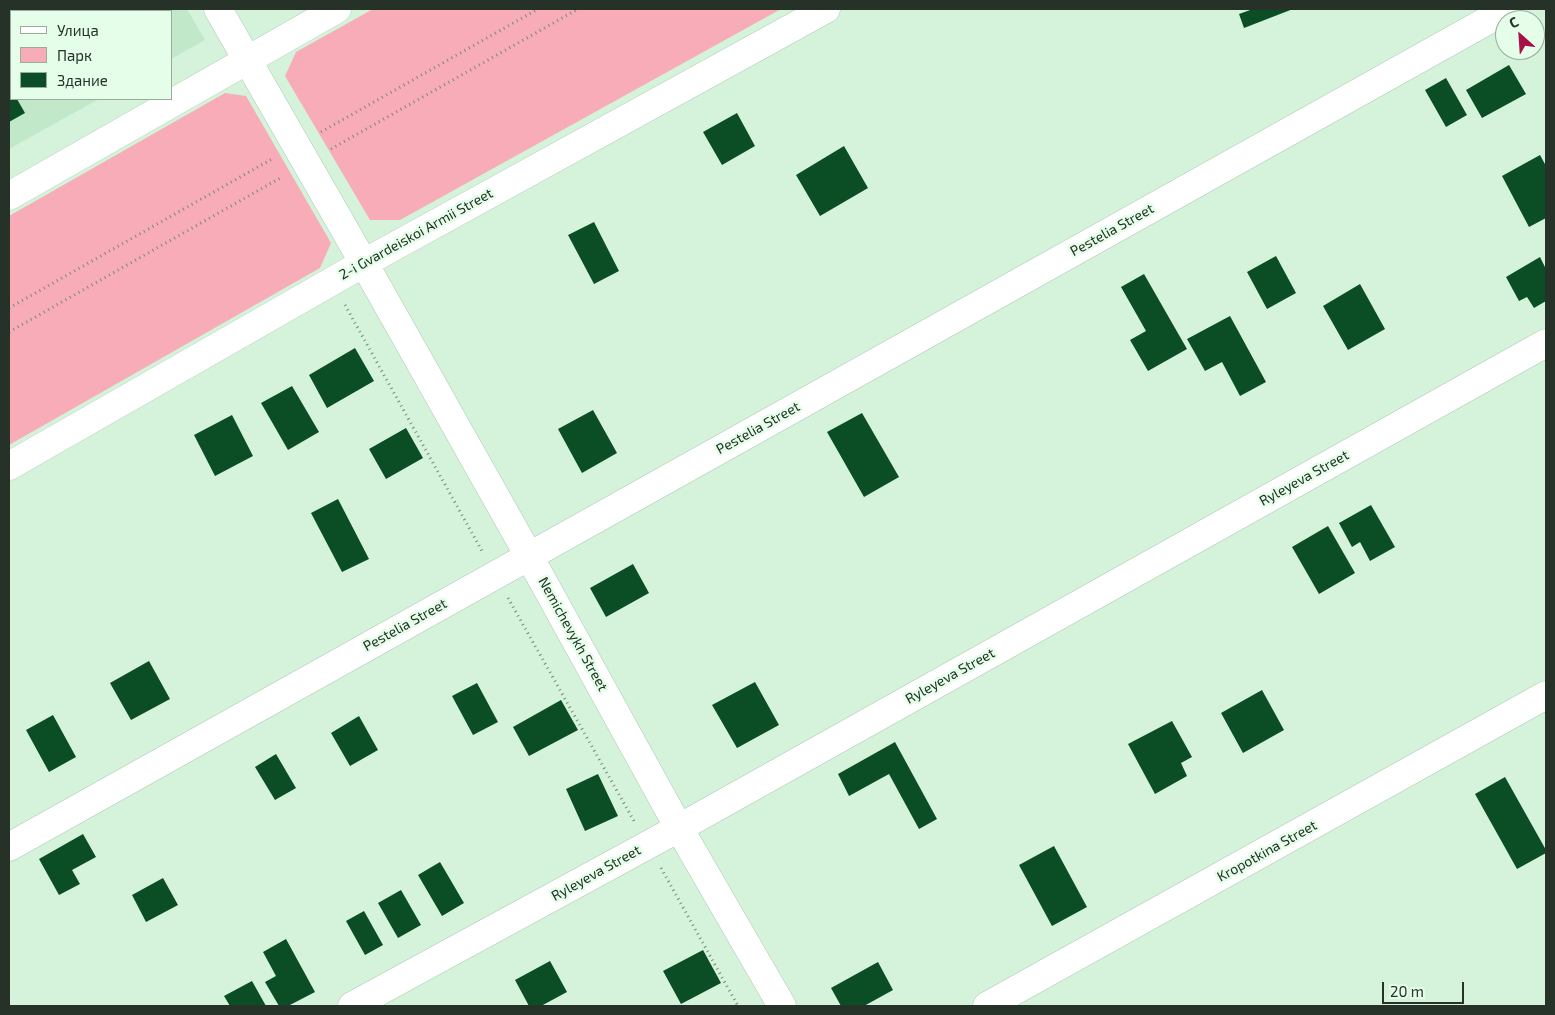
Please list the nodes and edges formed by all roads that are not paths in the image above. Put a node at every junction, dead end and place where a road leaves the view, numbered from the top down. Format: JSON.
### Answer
{"nodes":[{"id":1,"x":218,"y":9,"type":"edge"},
{"id":2,"x":336,"y":9,"type":"edge"},
{"id":3,"x":826,"y":9,"type":"edge"},
{"id":4,"x":1508,"y":9,"type":"edge"},
{"id":5,"x":247,"y":60,"type":"junction"},
{"id":6,"x":9,"y":196,"type":"edge"},
{"id":7,"x":364,"y":262,"type":"junction"},
{"id":8,"x":1546,"y":342,"type":"edge"},
{"id":9,"x":9,"y":466,"type":"edge"},
{"id":10,"x":530,"y":556,"type":"junction"},
{"id":11,"x":1546,"y":695,"type":"edge"},
{"id":12,"x":679,"y":828,"type":"junction"},
{"id":13,"x":9,"y":847,"type":"edge"},
{"id":14,"x":352,"y":1006,"type":"edge"},
{"id":15,"x":782,"y":1006,"type":"edge"},
{"id":16,"x":987,"y":1006,"type":"edge"}],
"edges":[{"from":1,"to":5,"type":"street"},
{"from":2,"to":5,"type":"street"},
{"from":3,"to":7,"type":"street","name":"2-i Gvardeiskoi Armii Street"},
{"from":4,"to":10,"type":"street","name":"Pestelia Street"},
{"from":5,"to":6,"type":"street"},
{"from":5,"to":7,"type":"street","name":"Nemichevykh Street"},
{"from":7,"to":9,"type":"street","name":"2-i Gvardeiskoi Armii Street"},
{"from":7,"to":10,"type":"street","name":"Nemichevykh Street"},
{"from":8,"to":12,"type":"street","name":"Ryleyeva Street"},
{"from":10,"to":12,"type":"street","name":"Nemichevykh Street"},
{"from":10,"to":13,"type":"street","name":"Pestelia Street"},
{"from":11,"to":16,"type":"street","name":"Kropotkina Street"},
{"from":12,"to":14,"type":"street","name":"Ryleyeva Street"},
{"from":12,"to":15,"type":"street","name":"Nemichevykh Street"}]}
